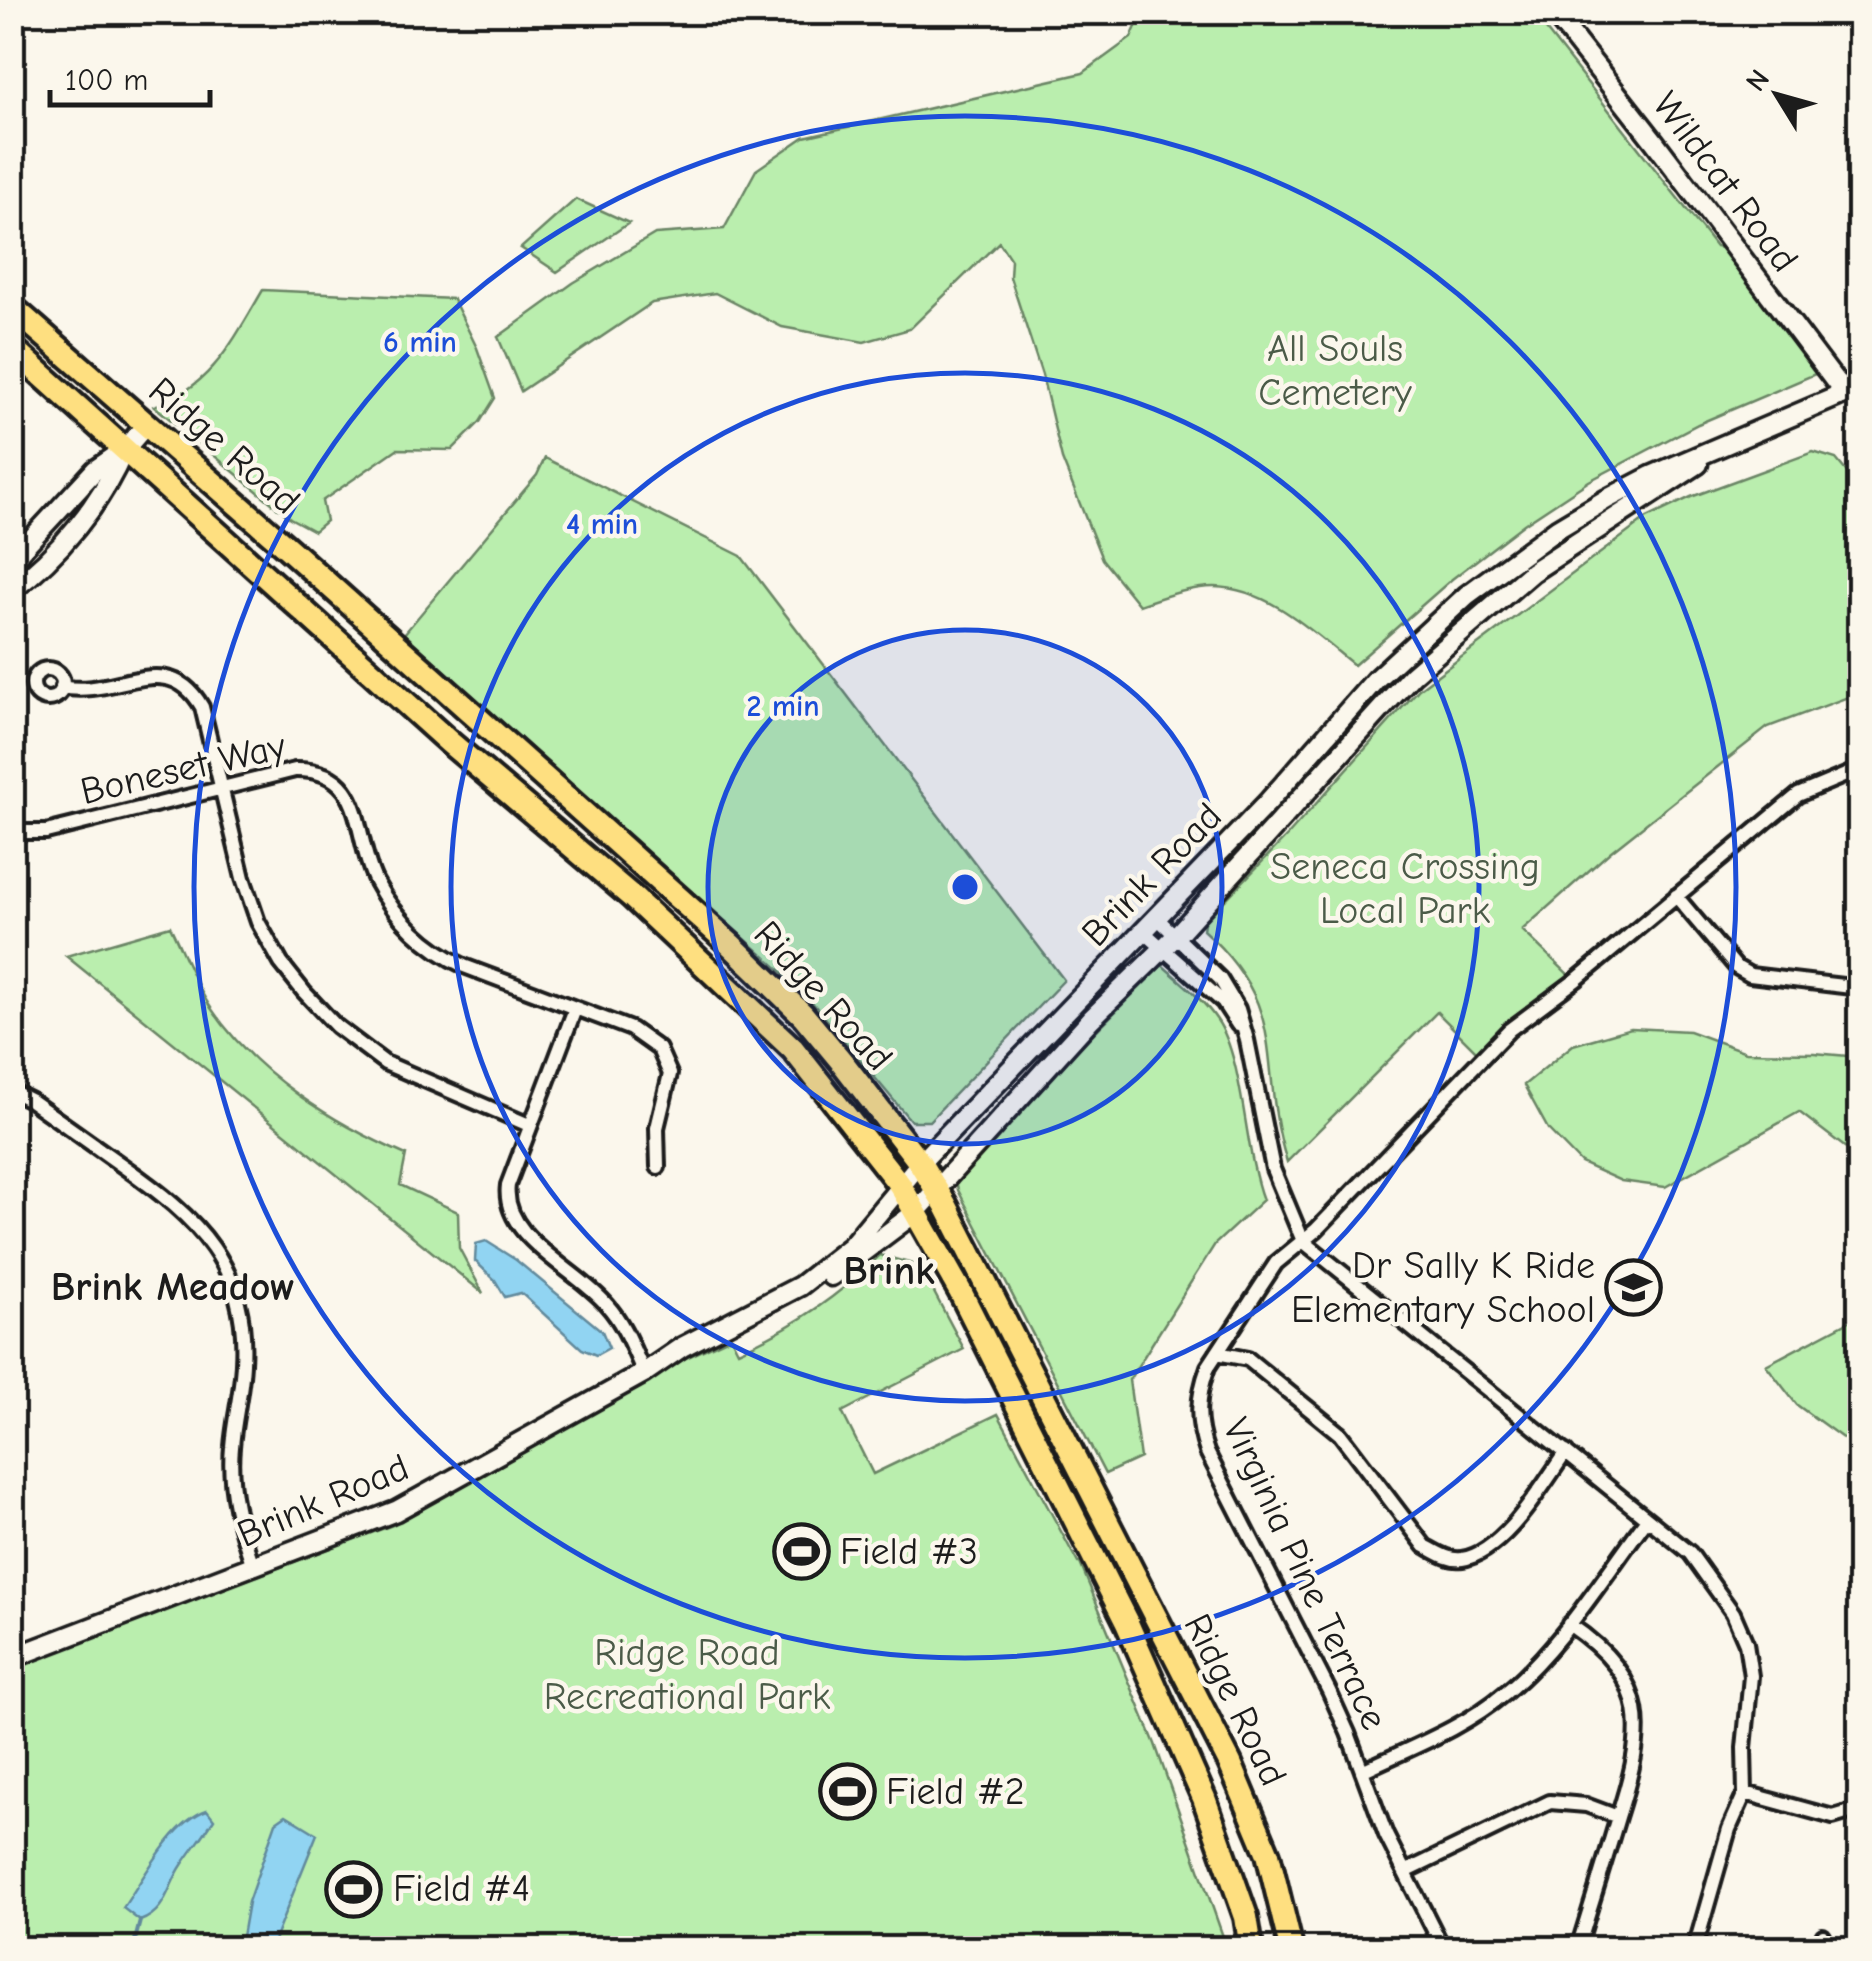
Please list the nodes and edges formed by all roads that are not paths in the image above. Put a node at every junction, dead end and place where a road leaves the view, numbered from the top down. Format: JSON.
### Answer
{"nodes":[{"id":1,"x":1553,"y":12,"type":"edge"},
{"id":2,"x":12,"y":308,"type":"edge"},
{"id":3,"x":12,"y":348,"type":"edge"},
{"id":4,"x":1852,"y":390,"type":"edge"},
{"id":5,"x":145,"y":426,"type":"junction"},
{"id":6,"x":1723,"y":444,"type":"junction"},
{"id":7,"x":124,"y":451,"type":"junction"},
{"id":8,"x":12,"y":560,"type":"edge"},
{"id":9,"x":12,"y":590,"type":"edge"},
{"id":10,"x":62,"y":686,"type":"dead end"},
{"id":11,"x":1860,"y":769,"type":"edge"},
{"id":12,"x":223,"y":790,"type":"junction"},
{"id":13,"x":12,"y":828,"type":"edge"},
{"id":14,"x":1676,"y":896,"type":"junction"},
{"id":15,"x":1150,"y":924,"type":"junction"},
{"id":16,"x":1170,"y":942,"type":"junction"},
{"id":17,"x":1860,"y":988,"type":"edge"},
{"id":18,"x":575,"y":1009,"type":"junction"},
{"id":19,"x":12,"y":1091,"type":"edge"},
{"id":20,"x":530,"y":1125,"type":"junction"},
{"id":21,"x":920,"y":1163,"type":"junction"},
{"id":22,"x":658,"y":1168,"type":"dead end"},
{"id":23,"x":900,"y":1185,"type":"junction"},
{"id":24,"x":936,"y":1189,"type":"junction"},
{"id":25,"x":916,"y":1212,"type":"junction"},
{"id":26,"x":1303,"y":1241,"type":"junction"},
{"id":27,"x":1217,"y":1354,"type":"junction"},
{"id":28,"x":644,"y":1373,"type":"junction"},
{"id":29,"x":1566,"y":1452,"type":"junction"},
{"id":30,"x":1648,"y":1519,"type":"junction"},
{"id":31,"x":253,"y":1566,"type":"junction"},
{"id":32,"x":1569,"y":1624,"type":"junction"},
{"id":33,"x":12,"y":1658,"type":"edge"},
{"id":34,"x":1362,"y":1771,"type":"junction"},
{"id":35,"x":1745,"y":1793,"type":"junction"},
{"id":36,"x":1860,"y":1809,"type":"edge"},
{"id":37,"x":1618,"y":1817,"type":"junction"},
{"id":38,"x":1405,"y":1872,"type":"junction"},
{"id":39,"x":1251,"y":1948,"type":"edge"},
{"id":40,"x":1291,"y":1948,"type":"edge"},
{"id":41,"x":1443,"y":1948,"type":"edge"},
{"id":42,"x":1578,"y":1948,"type":"edge"},
{"id":43,"x":1695,"y":1948,"type":"edge"}],
"edges":[{"from":1,"to":4,"type":"main road","name":"Wildcat Road"},
{"from":2,"to":5,"type":"highway","name":"Ridge Road"},
{"from":3,"to":7,"type":"highway","name":"Ridge Road"},
{"from":4,"to":6,"type":"main road","name":"Brink Road"},
{"from":5,"to":7,"type":"main road"},
{"from":5,"to":21,"type":"highway","name":"Ridge Road"},
{"from":6,"to":15,"type":"main road","name":"Brink Road"},
{"from":6,"to":16,"type":"main road","name":"Brink Road"},
{"from":7,"to":8,"type":"main road"},
{"from":7,"to":9,"type":"main road"},
{"from":7,"to":23,"type":"highway","name":"Ridge Road"},
{"from":10,"to":12,"type":"street"},
{"from":11,"to":14,"type":"street","name":"Virginia Pine Terrace"},
{"from":12,"to":13,"type":"street","name":"Boneset Way"},
{"from":12,"to":18,"type":"street","name":"Boneset Way"},
{"from":12,"to":20,"type":"street"},
{"from":14,"to":17,"type":"street"},
{"from":14,"to":26,"type":"street","name":"Virginia Pine Terrace"},
{"from":15,"to":16,"type":"street"},
{"from":15,"to":21,"type":"main road","name":"Brink Road"},
{"from":16,"to":24,"type":"main road","name":"Brink Road"},
{"from":16,"to":26,"type":"street"},
{"from":18,"to":20,"type":"street"},
{"from":18,"to":22,"type":"street","name":"Boneset Way"},
{"from":19,"to":31,"type":"street"},
{"from":20,"to":28,"type":"street"},
{"from":21,"to":23,"type":"main road","name":"Brink Road"},
{"from":21,"to":24,"type":"highway","name":"Ridge Road"},
{"from":23,"to":25,"type":"highway","name":"Ridge Road"},
{"from":23,"to":28,"type":"main road","name":"Brink Road"},
{"from":24,"to":25,"type":"main road","name":"Brink Road"},
{"from":24,"to":40,"type":"highway","name":"Ridge Road"},
{"from":25,"to":28,"type":"main road","name":"Brink Road"},
{"from":25,"to":39,"type":"highway","name":"Ridge Road"},
{"from":26,"to":27,"type":"street","name":"Virginia Pine Terrace"},
{"from":26,"to":29,"type":"street"},
{"from":27,"to":29,"type":"street"},
{"from":27,"to":34,"type":"street","name":"Virginia Pine Terrace"},
{"from":28,"to":31,"type":"main road","name":"Brink Road"},
{"from":29,"to":30,"type":"street"},
{"from":30,"to":32,"type":"street"},
{"from":30,"to":35,"type":"street"},
{"from":31,"to":33,"type":"main road","name":"Brink Road"},
{"from":32,"to":34,"type":"street"},
{"from":32,"to":37,"type":"street"},
{"from":34,"to":38,"type":"street","name":"Virginia Pine Terrace"},
{"from":35,"to":36,"type":"street"},
{"from":35,"to":43,"type":"street"},
{"from":37,"to":38,"type":"street"},
{"from":37,"to":42,"type":"street"},
{"from":38,"to":41,"type":"street","name":"Virginia Pine Terrace"}]}
